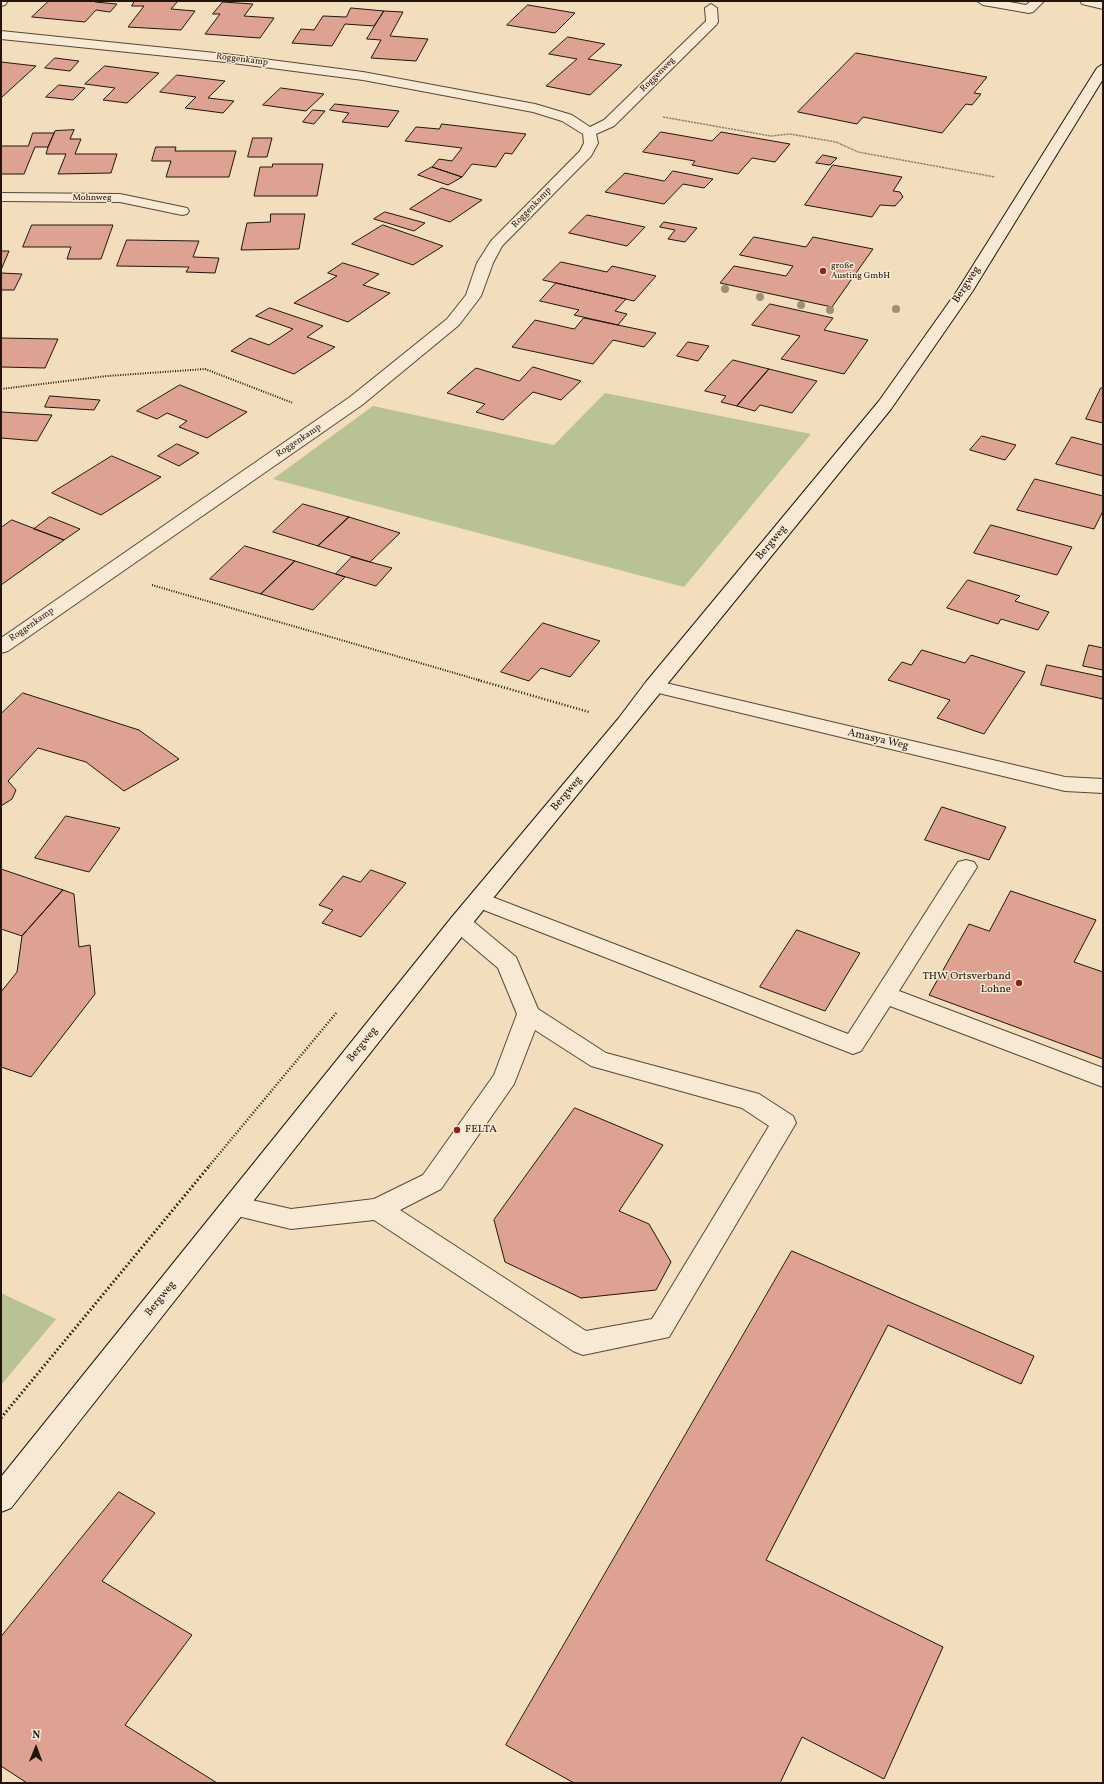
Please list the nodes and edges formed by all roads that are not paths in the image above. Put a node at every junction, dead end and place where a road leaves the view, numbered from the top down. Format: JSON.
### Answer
{"nodes":[{"id":1,"x":983,"y":1,"type":"edge"},
{"id":2,"x":1038,"y":1,"type":"edge"},
{"id":3,"x":1086,"y":1,"type":"edge"},
{"id":4,"x":1103,"y":5,"type":"edge"},
{"id":5,"x":711,"y":8,"type":"dead end"},
{"id":6,"x":1,"y":35,"type":"edge"},
{"id":7,"x":1103,"y":68,"type":"edge"},
{"id":8,"x":589,"y":132,"type":"junction"},
{"id":9,"x":1,"y":197,"type":"edge"},
{"id":10,"x":182,"y":211,"type":"dead end"},
{"id":11,"x":1,"y":647,"type":"edge"},
{"id":12,"x":653,"y":686,"type":"junction"},
{"id":13,"x":1103,"y":786,"type":"edge"},
{"id":14,"x":966,"y":867,"type":"dead end"},
{"id":15,"x":479,"y":900,"type":"junction"},
{"id":16,"x":460,"y":923,"type":"junction"},
{"id":17,"x":885,"y":995,"type":"junction"},
{"id":18,"x":529,"y":1014,"type":"junction"},
{"id":19,"x":1103,"y":1078,"type":"edge"},
{"id":20,"x":234,"y":1206,"type":"junction"},
{"id":21,"x":378,"y":1209,"type":"junction"},
{"id":22,"x":1,"y":1499,"type":"edge"}],
"edges":[{"from":1,"to":2,"type":"street"},
{"from":3,"to":4,"type":"street"},
{"from":5,"to":8,"type":"street","name":"Roggenweg"},
{"from":6,"to":8,"type":"street","name":"Roggenkamp"},
{"from":7,"to":12,"type":"street","name":"Bergweg"},
{"from":8,"to":11,"type":"street","name":"Roggenkamp"},
{"from":9,"to":10,"type":"street","name":"Mohnweg"},
{"from":12,"to":13,"type":"street","name":"Amasya Weg"},
{"from":12,"to":15,"type":"street","name":"Bergweg"},
{"from":14,"to":17,"type":"street"},
{"from":15,"to":16,"type":"street","name":"Bergweg"},
{"from":15,"to":17,"type":"street"},
{"from":16,"to":18,"type":"street"},
{"from":16,"to":20,"type":"street","name":"Bergweg"},
{"from":17,"to":19,"type":"street"},
{"from":18,"to":21,"type":"street"},
{"from":18,"to":21,"type":"street"},
{"from":20,"to":21,"type":"street"},
{"from":20,"to":22,"type":"street","name":"Bergweg"}]}
